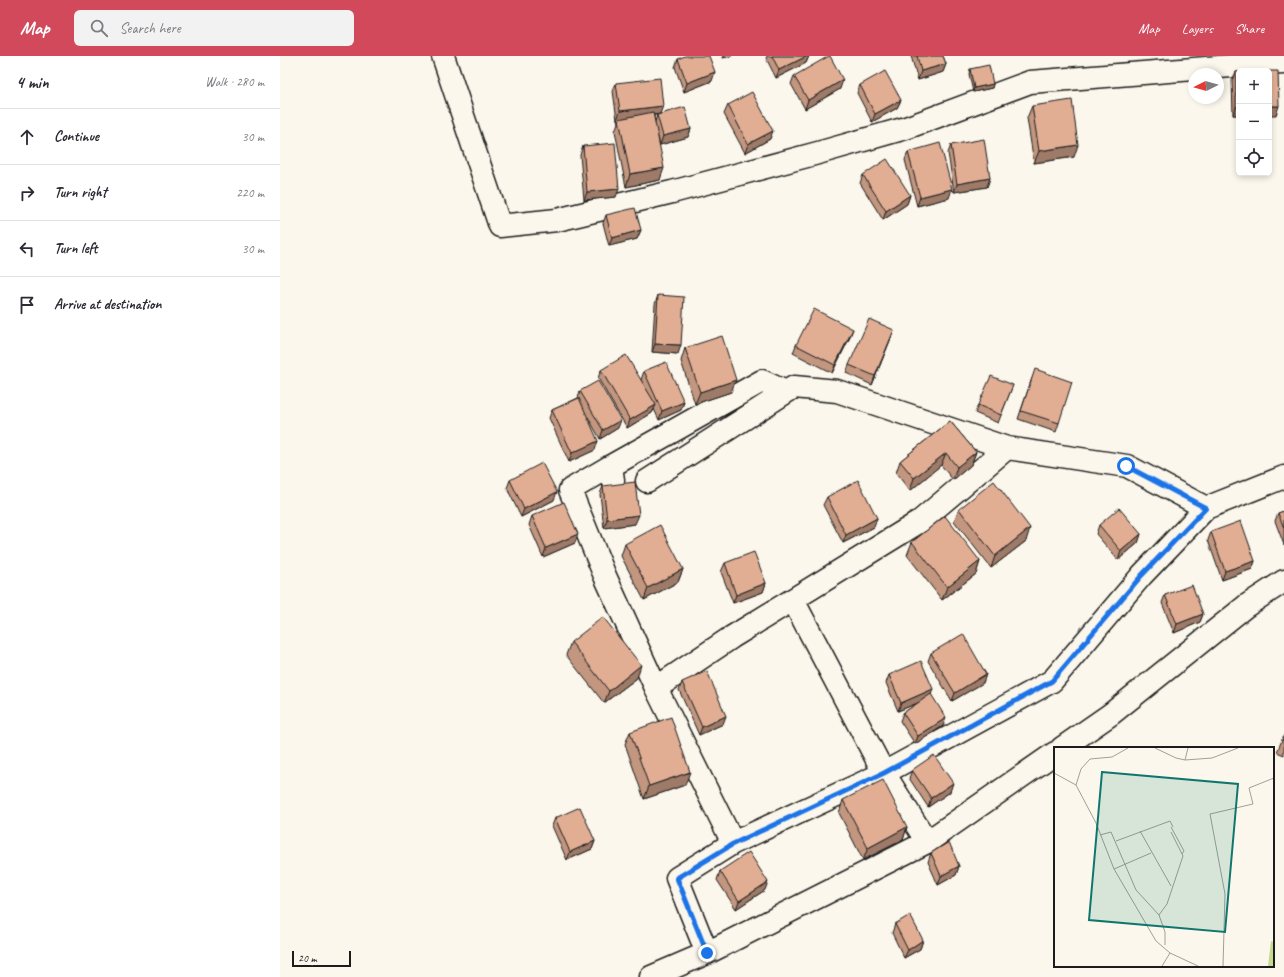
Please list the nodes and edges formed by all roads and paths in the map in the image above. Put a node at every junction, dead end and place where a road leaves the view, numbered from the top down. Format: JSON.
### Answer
{"nodes":[{"id":1,"x":443,"y":56,"type":"edge"},
{"id":2,"x":1284,"y":63,"type":"edge"},
{"id":3,"x":786,"y":392,"type":"junction"},
{"id":4,"x":1007,"y":448,"type":"junction"},
{"id":5,"x":1284,"y":477,"type":"edge"},
{"id":6,"x":647,"y":481,"type":"dead end"},
{"id":7,"x":1206,"y":508,"type":"junction"},
{"id":8,"x":1284,"y":581,"type":"edge"},
{"id":9,"x":793,"y":600,"type":"junction"},
{"id":10,"x":656,"y":688,"type":"junction"},
{"id":11,"x":1063,"y":747,"type":"edge"},
{"id":12,"x":1054,"y":754,"type":"edge"},
{"id":13,"x":884,"y":773,"type":"junction"},
{"id":14,"x":927,"y":842,"type":"junction"},
{"id":15,"x":733,"y":844,"type":"junction"},
{"id":16,"x":707,"y":953,"type":"junction"},
{"id":17,"x":651,"y":977,"type":"edge"}],
"edges":[{"from":1,"to":2,"type":"street"},
{"from":3,"to":4,"type":"street"},
{"from":3,"to":6,"type":"street"},
{"from":3,"to":10,"type":"street"},
{"from":4,"to":7,"type":"street"},
{"from":4,"to":9,"type":"street"},
{"from":5,"to":7,"type":"street"},
{"from":7,"to":13,"type":"street"},
{"from":8,"to":11,"type":"street"},
{"from":9,"to":10,"type":"street"},
{"from":9,"to":13,"type":"street"},
{"from":10,"to":15,"type":"street"},
{"from":12,"to":14,"type":"street"},
{"from":13,"to":14,"type":"street"},
{"from":13,"to":15,"type":"street"},
{"from":14,"to":16,"type":"street"},
{"from":15,"to":16,"type":"street"},
{"from":16,"to":17,"type":"street"}]}
